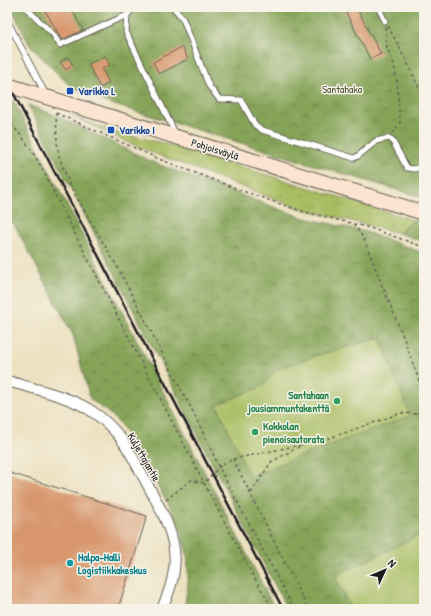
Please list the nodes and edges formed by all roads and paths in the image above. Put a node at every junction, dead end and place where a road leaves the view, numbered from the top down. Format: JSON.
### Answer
{"nodes":[{"id":1,"x":26,"y":7,"type":"edge"},
{"id":2,"x":173,"y":7,"type":"edge"},
{"id":3,"x":378,"y":7,"type":"edge"},
{"id":4,"x":132,"y":8,"type":"edge"},
{"id":5,"x":127,"y":15,"type":"junction"},
{"id":6,"x":7,"y":20,"type":"edge"},
{"id":7,"x":385,"y":21,"type":"junction"},
{"id":8,"x":7,"y":85,"type":"edge"},
{"id":9,"x":424,"y":100,"type":"edge"},
{"id":10,"x":49,"y":104,"type":"junction"},
{"id":11,"x":56,"y":113,"type":"junction"},
{"id":12,"x":7,"y":120,"type":"edge"},
{"id":13,"x":178,"y":138,"type":"junction"},
{"id":14,"x":389,"y":138,"type":"junction"},
{"id":15,"x":424,"y":166,"type":"edge"},
{"id":16,"x":424,"y":213,"type":"edge"},
{"id":17,"x":354,"y":224,"type":"junction"},
{"id":18,"x":424,"y":247,"type":"edge"},
{"id":19,"x":7,"y":382,"type":"edge"},
{"id":20,"x":424,"y":402,"type":"edge"},
{"id":21,"x":424,"y":406,"type":"edge"},
{"id":22,"x":417,"y":414,"type":"junction"},
{"id":23,"x":424,"y":421,"type":"edge"},
{"id":24,"x":305,"y":444,"type":"junction"},
{"id":25,"x":233,"y":459,"type":"junction"},
{"id":26,"x":219,"y":466,"type":"junction"},
{"id":27,"x":204,"y":483,"type":"junction"},
{"id":28,"x":251,"y":493,"type":"junction"},
{"id":29,"x":158,"y":504,"type":"junction"},
{"id":30,"x":162,"y":609,"type":"edge"},
{"id":31,"x":273,"y":609,"type":"edge"},
{"id":32,"x":294,"y":609,"type":"edge"},
{"id":33,"x":308,"y":609,"type":"edge"}],
"edges":[{"from":1,"to":5,"type":"lane"},
{"from":2,"to":14,"type":"lane"},
{"from":3,"to":7,"type":"lane"},
{"from":4,"to":5,"type":"lane"},
{"from":5,"to":13,"type":"lane"},
{"from":6,"to":10,"type":"lane"},
{"from":7,"to":9,"type":"path"},
{"from":7,"to":14,"type":"path"},
{"from":8,"to":10,"type":"main road","name":"Pohjoisväylä"},
{"from":10,"to":11,"type":"path"},
{"from":10,"to":13,"type":"main road","name":"Pohjoisväylä"},
{"from":11,"to":17,"type":"path"},
{"from":11,"to":26,"type":"path"},
{"from":12,"to":27,"type":"path"},
{"from":13,"to":16,"type":"main road","name":"Pohjoisväylä"},
{"from":14,"to":15,"type":"lane"},
{"from":17,"to":18,"type":"path"},
{"from":17,"to":20,"type":"path"},
{"from":19,"to":29,"type":"street","name":"Kuljettajantie"},
{"from":21,"to":22,"type":"path"},
{"from":22,"to":23,"type":"path"},
{"from":22,"to":24,"type":"path"},
{"from":24,"to":25,"type":"path"},
{"from":24,"to":28,"type":"path"},
{"from":25,"to":26,"type":"path"},
{"from":25,"to":28,"type":"path"},
{"from":26,"to":27,"type":"path"},
{"from":26,"to":32,"type":"path"},
{"from":27,"to":29,"type":"path"},
{"from":27,"to":31,"type":"path"},
{"from":28,"to":33,"type":"path"},
{"from":29,"to":30,"type":"street","name":"Kuljettajantie"}]}
